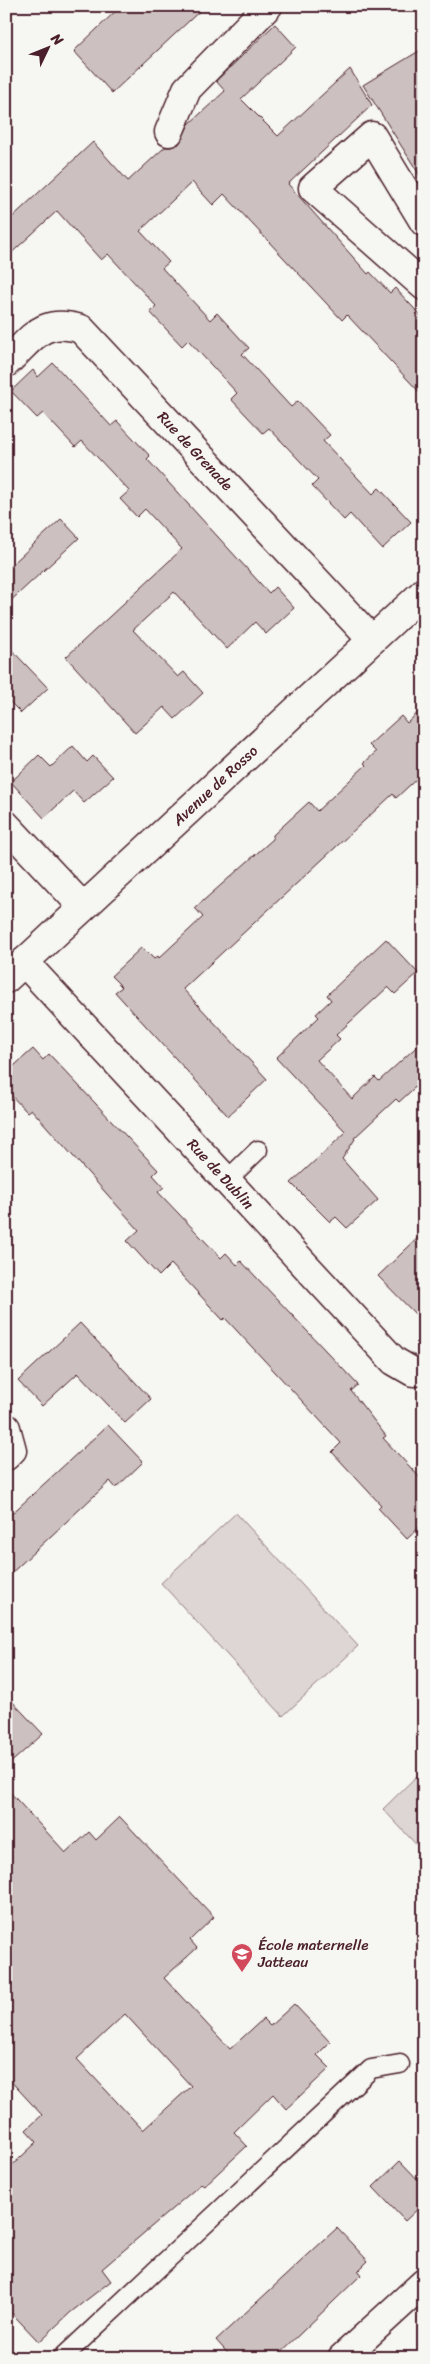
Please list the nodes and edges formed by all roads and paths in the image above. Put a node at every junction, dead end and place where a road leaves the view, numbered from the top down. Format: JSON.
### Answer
{"nodes":[{"id":1,"x":268,"y":6,"type":"edge"},
{"id":2,"x":169,"y":132,"type":"dead end"},
{"id":3,"x":424,"y":222,"type":"edge"},
{"id":4,"x":424,"y":286,"type":"edge"},
{"id":5,"x":6,"y":363,"type":"edge"},
{"id":6,"x":424,"y":592,"type":"edge"},
{"id":7,"x":372,"y":640,"type":"junction"},
{"id":8,"x":6,"y":825,"type":"edge"},
{"id":9,"x":83,"y":906,"type":"junction"},
{"id":10,"x":15,"y":970,"type":"edge"},
{"id":11,"x":258,"y":1150,"type":"dead end"},
{"id":12,"x":227,"y":1180,"type":"junction"},
{"id":13,"x":424,"y":1371,"type":"edge"},
{"id":14,"x":6,"y":1428,"type":"edge"},
{"id":15,"x":6,"y":1456,"type":"edge"},
{"id":16,"x":400,"y":2064,"type":"dead end"},
{"id":17,"x":424,"y":2283,"type":"edge"},
{"id":18,"x":62,"y":2358,"type":"edge"},
{"id":19,"x":342,"y":2358,"type":"edge"}],
"edges":[{"from":1,"to":2,"type":"street"},
{"from":3,"to":4,"type":"street"},
{"from":5,"to":7,"type":"street","name":"Rue de Grenade"},
{"from":6,"to":7,"type":"street","name":"Avenue de Rosso"},
{"from":7,"to":9,"type":"street","name":"Avenue de Rosso"},
{"from":8,"to":9,"type":"street"},
{"from":9,"to":10,"type":"street","name":"Avenue de Rosso"},
{"from":10,"to":12,"type":"street","name":"Rue de Dublin"},
{"from":11,"to":12,"type":"lane"},
{"from":12,"to":13,"type":"street","name":"Rue de Dublin"},
{"from":14,"to":15,"type":"street"},
{"from":16,"to":18,"type":"lane"},
{"from":17,"to":19,"type":"street"}]}
